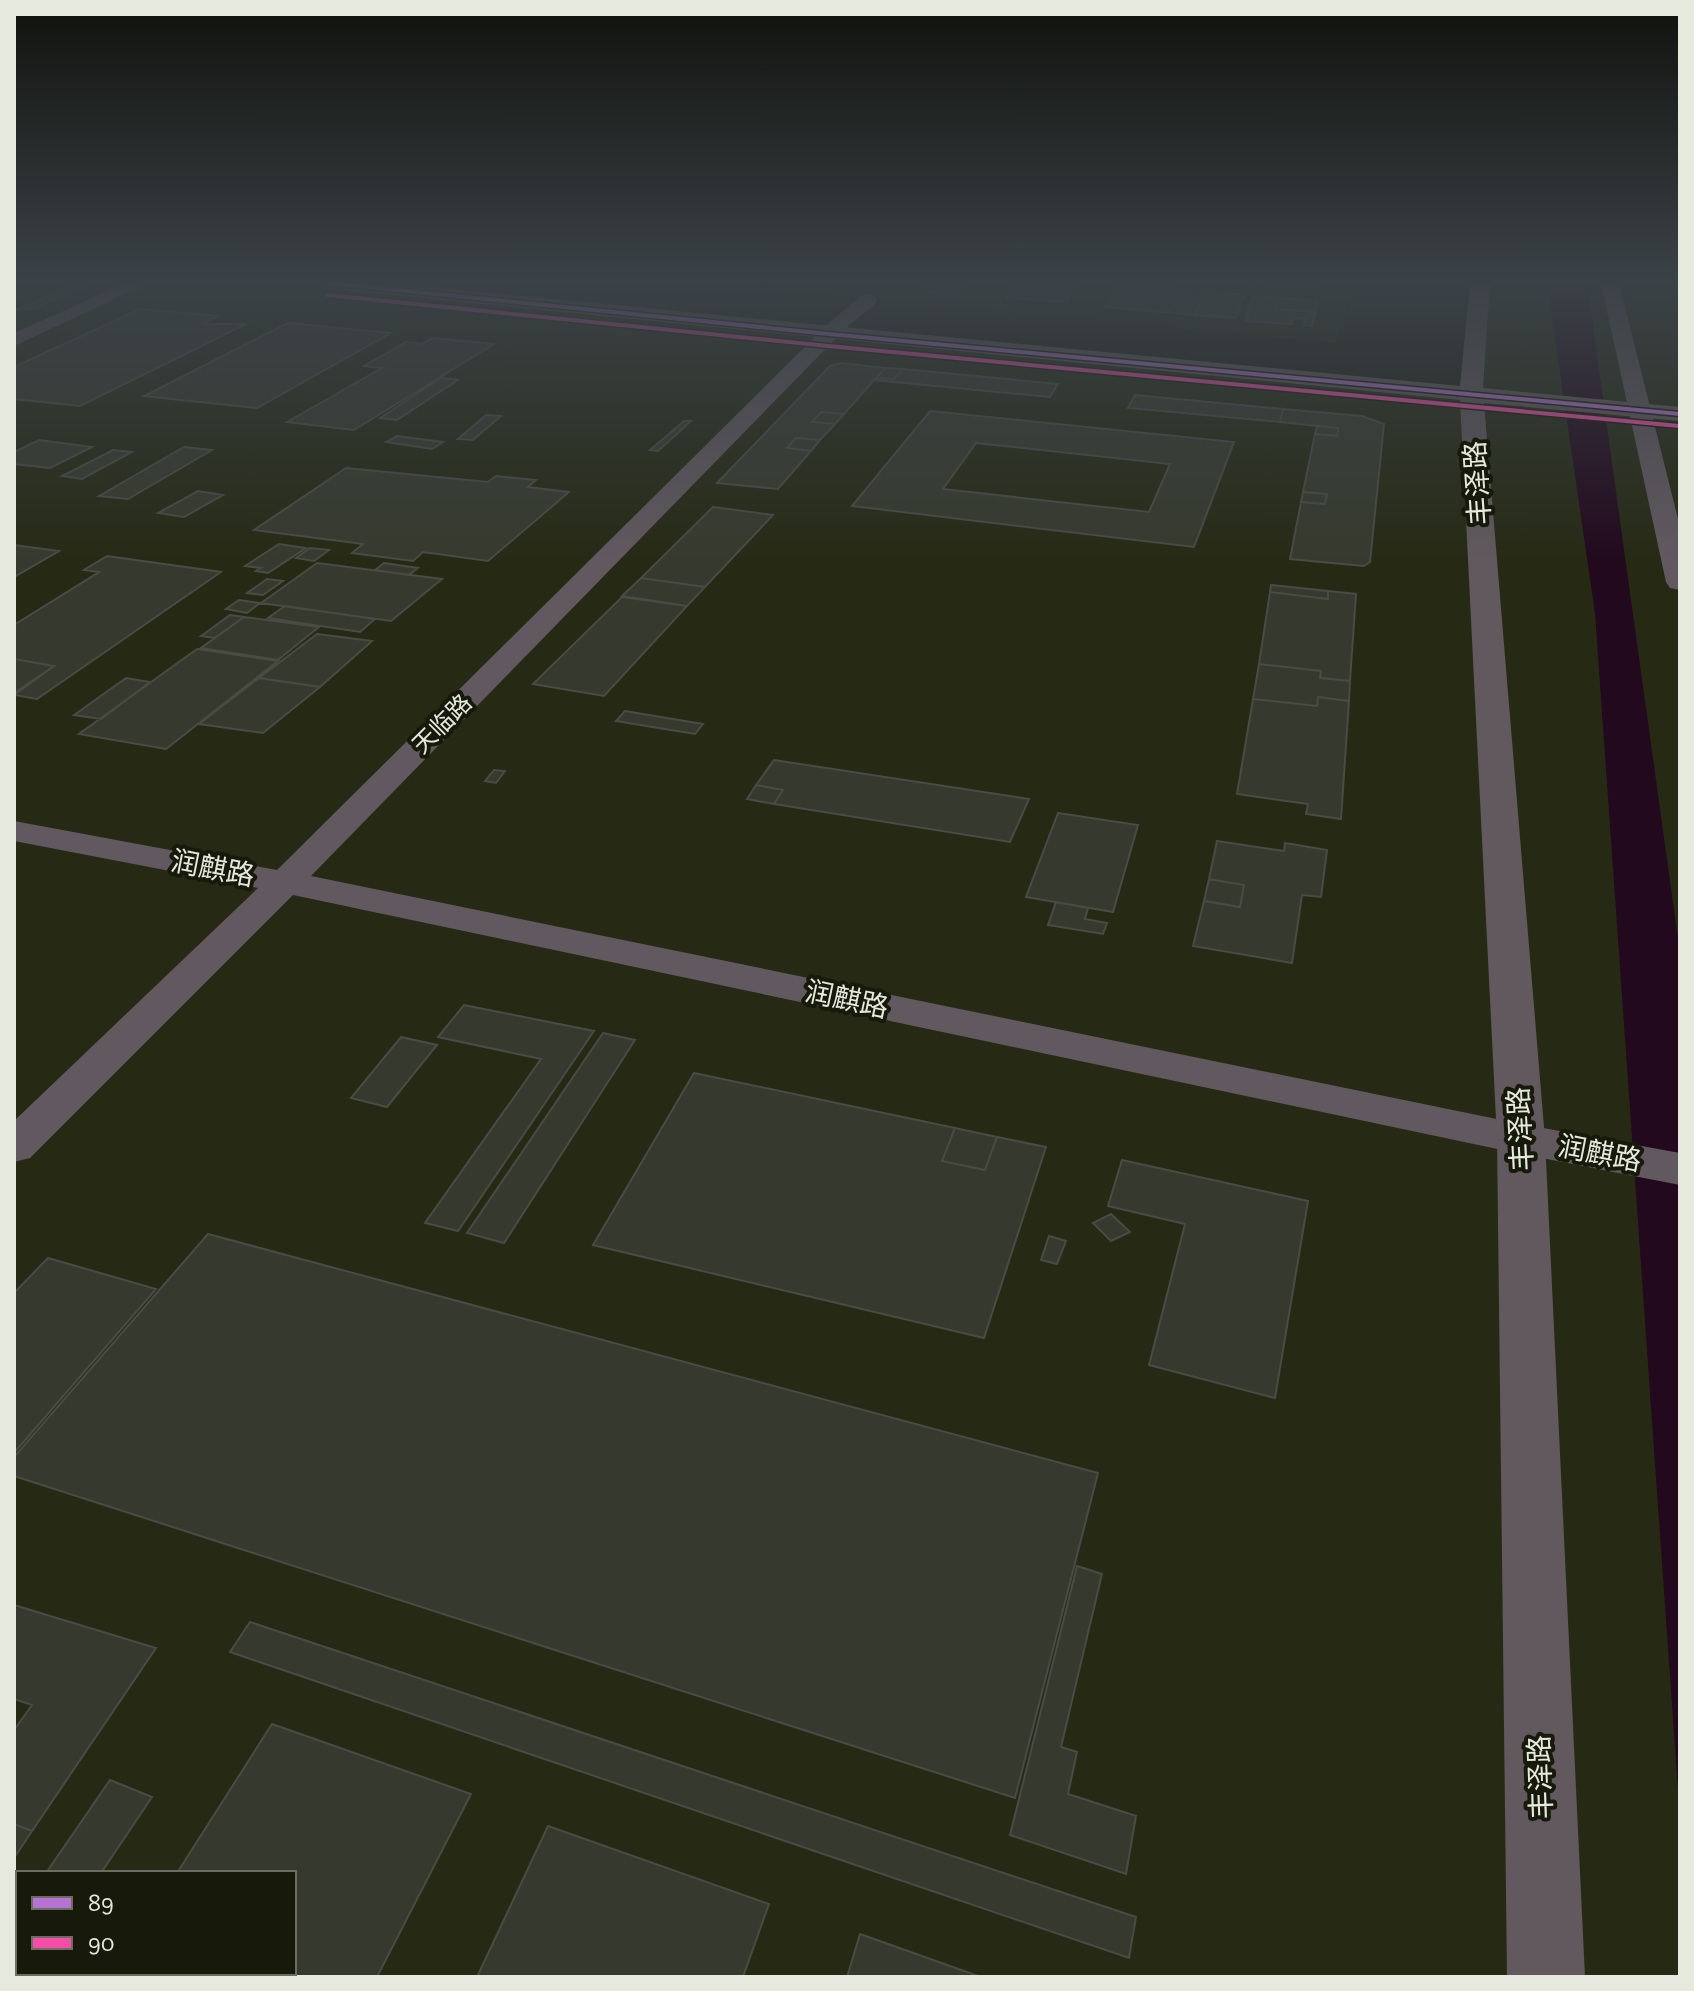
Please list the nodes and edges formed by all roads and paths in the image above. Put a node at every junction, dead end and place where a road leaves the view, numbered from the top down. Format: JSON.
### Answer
{"nodes":[{"id":1,"x":787,"y":376,"type":"edge"},
{"id":2,"x":1341,"y":376,"type":"edge"},
{"id":3,"x":1473,"y":376,"type":"edge"},
{"id":4,"x":1632,"y":376,"type":"edge"},
{"id":5,"x":1472,"y":388,"type":"junction"},
{"id":6,"x":1638,"y":402,"type":"junction"},
{"id":7,"x":1680,"y":402,"type":"edge"},
{"id":8,"x":1680,"y":414,"type":"edge"},
{"id":9,"x":1680,"y":582,"type":"edge"},
{"id":10,"x":14,"y":831,"type":"edge"},
{"id":11,"x":285,"y":882,"type":"junction"},
{"id":12,"x":1521,"y":1139,"type":"junction"},
{"id":13,"x":14,"y":1147,"type":"edge"},
{"id":14,"x":1680,"y":1169,"type":"edge"},
{"id":15,"x":1546,"y":1977,"type":"edge"}],
"edges":[{"from":1,"to":11,"type":"street","name":"天临路"},
{"from":2,"to":5,"type":"main road"},
{"from":3,"to":5,"type":"main road","name":"丰泽路"},
{"from":4,"to":6,"type":"street"},
{"from":5,"to":6,"type":"main road"},
{"from":5,"to":7,"type":"main road"},
{"from":5,"to":12,"type":"main road","name":"丰泽路"},
{"from":6,"to":8,"type":"main road"},
{"from":6,"to":9,"type":"street"},
{"from":10,"to":11,"type":"street","name":"润麒路"},
{"from":11,"to":12,"type":"street","name":"润麒路"},
{"from":11,"to":13,"type":"street","name":"天临路"},
{"from":12,"to":14,"type":"street","name":"润麒路"},
{"from":12,"to":15,"type":"main road","name":"丰泽路"}]}
